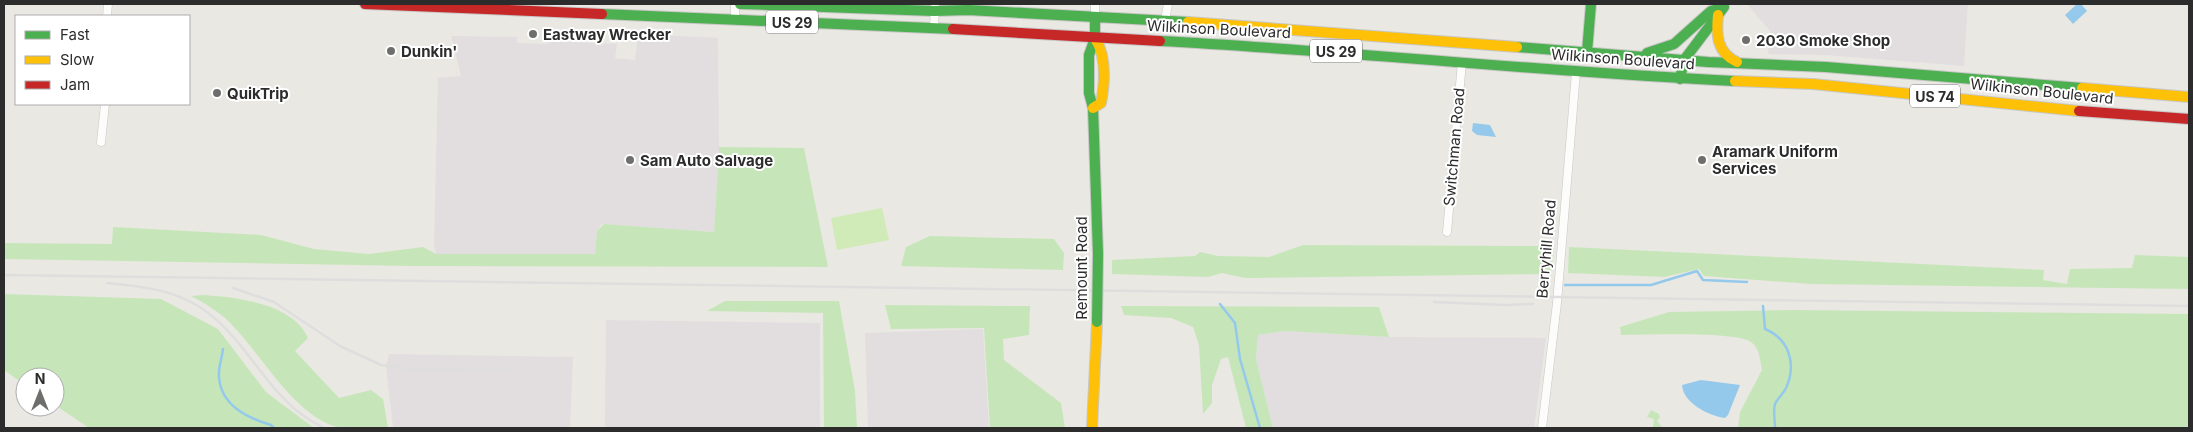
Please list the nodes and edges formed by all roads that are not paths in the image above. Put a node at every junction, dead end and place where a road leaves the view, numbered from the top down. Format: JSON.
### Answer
{"nodes":[{"id":1,"x":365,"y":4,"type":"edge"},
{"id":2,"x":735,"y":4,"type":"edge"},
{"id":3,"x":740,"y":4,"type":"edge"},
{"id":4,"x":1095,"y":4,"type":"edge"},
{"id":5,"x":1168,"y":4,"type":"edge"},
{"id":6,"x":1591,"y":4,"type":"edge"},
{"id":7,"x":425,"y":5,"type":"edge"},
{"id":8,"x":935,"y":7,"type":"edge"},
{"id":9,"x":1723,"y":8,"type":"edge"},
{"id":10,"x":1095,"y":17,"type":"junction"},
{"id":11,"x":735,"y":18,"type":"junction"},
{"id":12,"x":1165,"y":20,"type":"junction"},
{"id":13,"x":934,"y":28,"type":"junction"},
{"id":14,"x":1095,"y":38,"type":"junction"},
{"id":15,"x":1587,"y":52,"type":"junction"},
{"id":16,"x":1625,"y":55,"type":"junction"},
{"id":17,"x":1684,"y":60,"type":"junction"},
{"id":18,"x":1462,"y":62,"type":"junction"},
{"id":19,"x":1752,"y":64,"type":"junction"},
{"id":20,"x":1576,"y":72,"type":"junction"},
{"id":21,"x":1680,"y":79,"type":"junction"},
{"id":22,"x":2189,"y":97,"type":"edge"},
{"id":23,"x":105,"y":105,"type":"edge"},
{"id":24,"x":2189,"y":119,"type":"edge"},
{"id":25,"x":101,"y":142,"type":"dead end"},
{"id":26,"x":1447,"y":232,"type":"dead end"},
{"id":27,"x":1092,"y":428,"type":"edge"},
{"id":28,"x":1542,"y":428,"type":"edge"}],
"edges":[{"from":1,"to":7,"type":"main road","name":"Wilkinson Boulevard","number":"US 29"},
{"from":2,"to":11,"type":"street"},
{"from":3,"to":8,"type":"main road","name":"Wilkinson Boulevard","number":"US 29"},
{"from":4,"to":10,"type":"street","name":"Remount Road"},
{"from":5,"to":12,"type":"street"},
{"from":6,"to":15,"type":"main road"},
{"from":7,"to":11,"type":"main road","name":"Wilkinson Boulevard","number":"US 29"},
{"from":8,"to":10,"type":"main road","name":"Wilkinson Boulevard","number":"US 29"},
{"from":8,"to":13,"type":"street"},
{"from":9,"to":16,"type":"main road"},
{"from":9,"to":17,"type":"main road"},
{"from":9,"to":19,"type":"main road"},
{"from":10,"to":12,"type":"main road","name":"Wilkinson Boulevard","number":"US 29"},
{"from":10,"to":14,"type":"main road","name":"Remount Road"},
{"from":11,"to":13,"type":"main road","name":"Wilkinson Boulevard","number":"US 29"},
{"from":12,"to":15,"type":"main road","name":"Wilkinson Boulevard","number":"US 29"},
{"from":13,"to":14,"type":"main road","name":"Wilkinson Boulevard","number":"US 29"},
{"from":14,"to":18,"type":"main road","name":"Wilkinson Boulevard","number":"US 29"},
{"from":14,"to":27,"type":"main road","name":"Remount Road","bridge":true},
{"from":15,"to":16,"type":"main road","name":"Wilkinson Boulevard","number":"US 29"},
{"from":16,"to":17,"type":"main road","name":"Wilkinson Boulevard","number":"US 29"},
{"from":17,"to":19,"type":"main road","name":"Wilkinson Boulevard","number":"US 74"},
{"from":17,"to":21,"type":"main road"},
{"from":18,"to":20,"type":"main road","name":"Wilkinson Boulevard","number":"US 29"},
{"from":18,"to":26,"type":"street","name":"Switchman Road"},
{"from":19,"to":22,"type":"main road","name":"Wilkinson Boulevard","number":"US 74"},
{"from":20,"to":21,"type":"main road","name":"Wilkinson Boulevard","number":"US 29"},
{"from":20,"to":28,"type":"street","name":"Berryhill Road"},
{"from":21,"to":24,"type":"main road","name":"Wilkinson Boulevard","number":"US 74"},
{"from":23,"to":25,"type":"street"}]}
